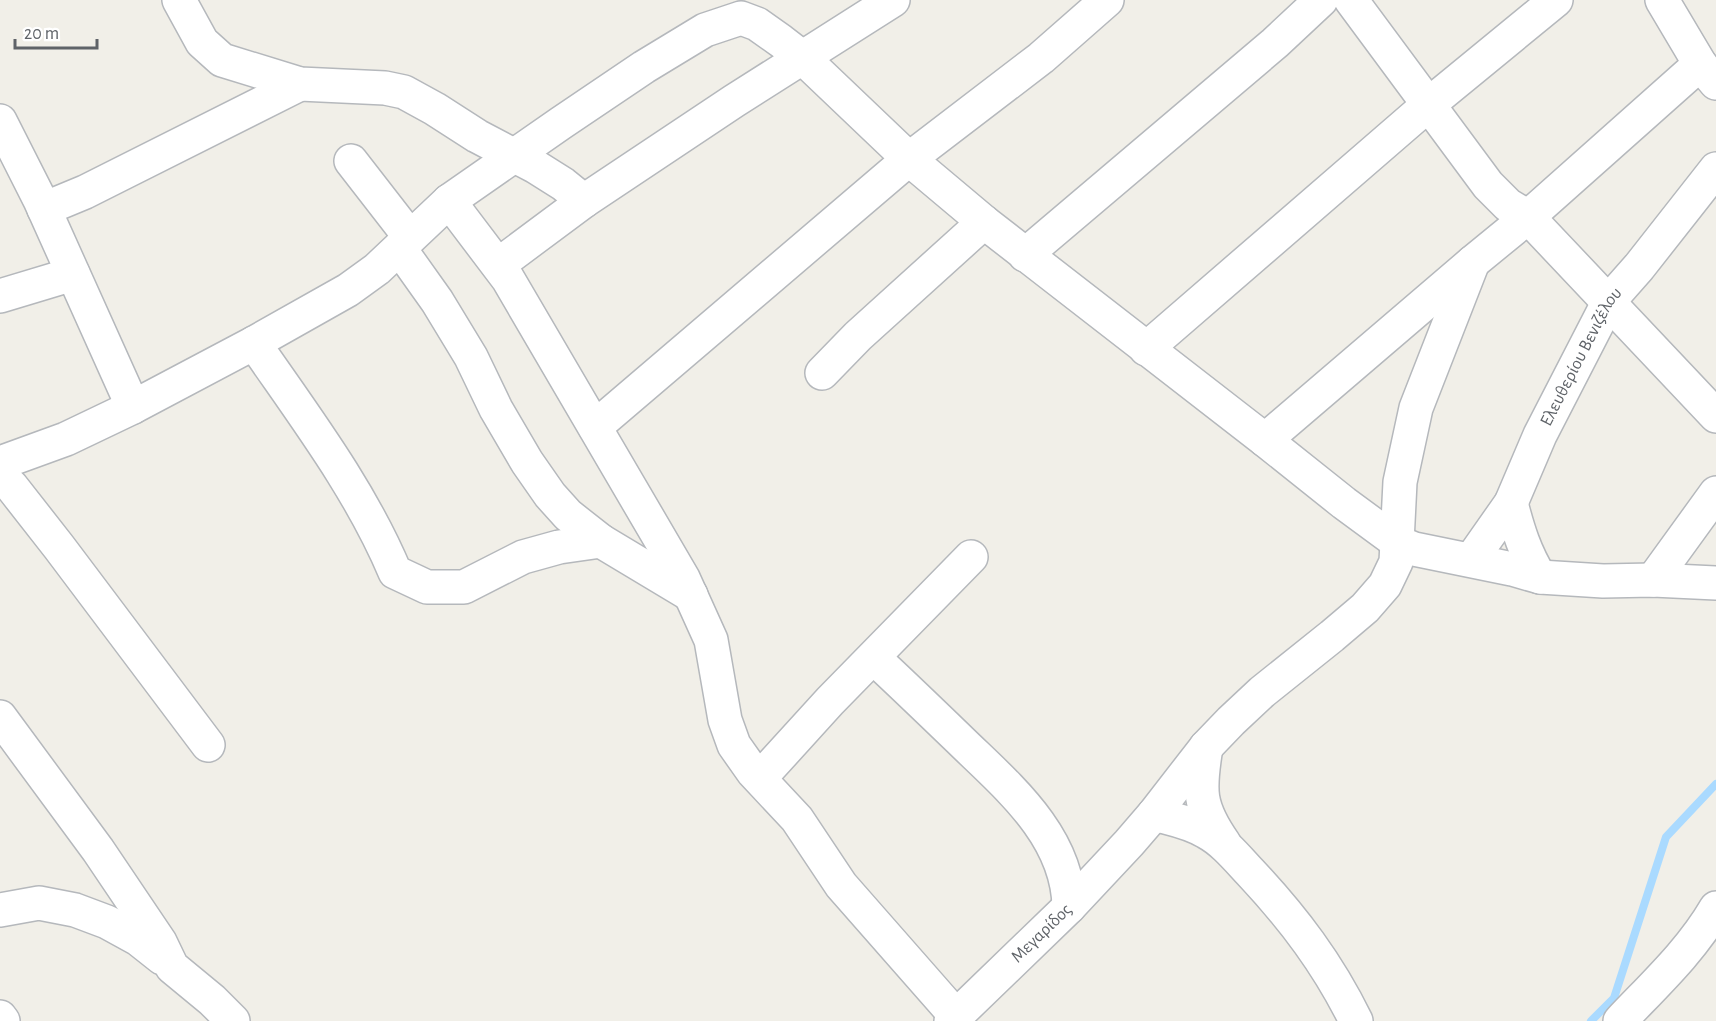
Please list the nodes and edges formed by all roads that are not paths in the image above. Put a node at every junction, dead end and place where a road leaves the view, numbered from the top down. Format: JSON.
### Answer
{"nodes":[{"id":1,"x":179,"y":0,"type":"edge"},
{"id":2,"x":894,"y":0,"type":"edge"},
{"id":3,"x":1107,"y":0,"type":"edge"},
{"id":4,"x":1321,"y":0,"type":"edge"},
{"id":5,"x":1351,"y":0,"type":"edge"},
{"id":6,"x":1556,"y":0,"type":"edge"},
{"id":7,"x":1662,"y":0,"type":"edge"},
{"id":8,"x":736,"y":9,"type":"edge"},
{"id":9,"x":802,"y":58,"type":"junction"},
{"id":10,"x":1708,"y":73,"type":"edge"},
{"id":11,"x":300,"y":84,"type":"junction"},
{"id":12,"x":1428,"y":105,"type":"junction"},
{"id":13,"x":5,"y":141,"type":"edge"},
{"id":14,"x":514,"y":157,"type":"junction"},
{"id":15,"x":909,"y":159,"type":"junction"},
{"id":16,"x":351,"y":161,"type":"dead end"},
{"id":17,"x":1716,"y":169,"type":"edge"},
{"id":18,"x":450,"y":201,"type":"junction"},
{"id":19,"x":584,"y":201,"type":"junction"},
{"id":20,"x":44,"y":209,"type":"junction"},
{"id":21,"x":1528,"y":217,"type":"junction"},
{"id":22,"x":984,"y":222,"type":"junction"},
{"id":23,"x":405,"y":243,"type":"junction"},
{"id":24,"x":1025,"y":255,"type":"junction"},
{"id":25,"x":1473,"y":261,"type":"junction"},
{"id":26,"x":498,"y":265,"type":"junction"},
{"id":27,"x":73,"y":274,"type":"junction"},
{"id":28,"x":0,"y":296,"type":"edge"},
{"id":29,"x":1609,"y":301,"type":"junction"},
{"id":30,"x":254,"y":343,"type":"junction"},
{"id":31,"x":1146,"y":349,"type":"junction"},
{"id":32,"x":822,"y":373,"type":"dead end"},
{"id":33,"x":134,"y":407,"type":"junction"},
{"id":34,"x":1716,"y":416,"type":"edge"},
{"id":35,"x":595,"y":427,"type":"junction"},
{"id":36,"x":1265,"y":440,"type":"junction"},
{"id":37,"x":0,"y":463,"type":"edge"},
{"id":38,"x":0,"y":475,"type":"edge"},
{"id":39,"x":1716,"y":493,"type":"edge"},
{"id":40,"x":1511,"y":503,"type":"junction"},
{"id":41,"x":602,"y":542,"type":"junction"},
{"id":42,"x":1397,"y":542,"type":"junction"},
{"id":43,"x":970,"y":557,"type":"dead end"},
{"id":44,"x":1471,"y":560,"type":"junction"},
{"id":45,"x":1540,"y":577,"type":"junction"},
{"id":46,"x":1653,"y":580,"type":"junction"},
{"id":47,"x":1716,"y":583,"type":"edge"},
{"id":48,"x":692,"y":596,"type":"junction"},
{"id":49,"x":874,"y":657,"type":"junction"},
{"id":50,"x":0,"y":717,"type":"edge"},
{"id":51,"x":208,"y":745,"type":"dead end"},
{"id":52,"x":1206,"y":747,"type":"junction"},
{"id":53,"x":759,"y":778,"type":"junction"},
{"id":54,"x":1154,"y":814,"type":"junction"},
{"id":55,"x":1228,"y":850,"type":"junction"},
{"id":56,"x":1069,"y":907,"type":"junction"},
{"id":57,"x":1716,"y":908,"type":"edge"},
{"id":58,"x":0,"y":910,"type":"edge"},
{"id":59,"x":172,"y":967,"type":"junction"},
{"id":60,"x":1632,"y":1016,"type":"edge"},
{"id":61,"x":0,"y":1017,"type":"edge"},
{"id":62,"x":954,"y":1019,"type":"edge"},
{"id":63,"x":3,"y":1021,"type":"edge"},
{"id":64,"x":232,"y":1021,"type":"edge"},
{"id":65,"x":1356,"y":1021,"type":"edge"}],
"edges":[{"from":1,"to":11,"type":"street"},
{"from":2,"to":9,"type":"street"},
{"from":3,"to":15,"type":"street"},
{"from":4,"to":24,"type":"street"},
{"from":5,"to":12,"type":"street"},
{"from":6,"to":12,"type":"street"},
{"from":7,"to":10,"type":"street"},
{"from":8,"to":9,"type":"street"},
{"from":8,"to":14,"type":"street"},
{"from":9,"to":15,"type":"street"},
{"from":9,"to":19,"type":"street"},
{"from":10,"to":21,"type":"street"},
{"from":11,"to":14,"type":"street"},
{"from":11,"to":20,"type":"street"},
{"from":12,"to":21,"type":"street"},
{"from":12,"to":31,"type":"street"},
{"from":13,"to":20,"type":"street"},
{"from":14,"to":18,"type":"street"},
{"from":14,"to":19,"type":"street"},
{"from":15,"to":22,"type":"street"},
{"from":15,"to":35,"type":"street"},
{"from":16,"to":23,"type":"street"},
{"from":17,"to":29,"type":"street","name":"Ελευθερίου Βενιζέλου"},
{"from":18,"to":23,"type":"street"},
{"from":18,"to":26,"type":"street"},
{"from":19,"to":26,"type":"street"},
{"from":20,"to":27,"type":"street"},
{"from":21,"to":25,"type":"street"},
{"from":21,"to":29,"type":"street"},
{"from":22,"to":24,"type":"street"},
{"from":22,"to":32,"type":"street"},
{"from":23,"to":30,"type":"street"},
{"from":23,"to":41,"type":"street"},
{"from":24,"to":31,"type":"street"},
{"from":25,"to":36,"type":"street"},
{"from":25,"to":42,"type":"street","name":"Μεγαρίδος"},
{"from":26,"to":35,"type":"street"},
{"from":27,"to":28,"type":"street"},
{"from":27,"to":33,"type":"street"},
{"from":29,"to":34,"type":"street"},
{"from":29,"to":40,"type":"street","name":"Ελευθερίου Βενιζέλου"},
{"from":30,"to":33,"type":"street"},
{"from":30,"to":41,"type":"street"},
{"from":31,"to":36,"type":"street"},
{"from":33,"to":37,"type":"street"},
{"from":35,"to":48,"type":"street"},
{"from":36,"to":42,"type":"street"},
{"from":38,"to":51,"type":"street"},
{"from":39,"to":46,"type":"street"},
{"from":40,"to":44,"type":"street","name":"Ελευθερίου Βενιζέλου"},
{"from":40,"to":45,"type":"street"},
{"from":41,"to":48,"type":"street"},
{"from":42,"to":44,"type":"street"},
{"from":42,"to":52,"type":"street","name":"Μεγαρίδος"},
{"from":43,"to":49,"type":"street"},
{"from":44,"to":45,"type":"street"},
{"from":45,"to":46,"type":"street"},
{"from":46,"to":47,"type":"street"},
{"from":48,"to":53,"type":"street"},
{"from":49,"to":53,"type":"street"},
{"from":49,"to":56,"type":"street"},
{"from":50,"to":59,"type":"street"},
{"from":52,"to":54,"type":"street","name":"Μεγαρίδος"},
{"from":52,"to":55,"type":"street"},
{"from":53,"to":62,"type":"street"},
{"from":54,"to":55,"type":"street"},
{"from":54,"to":56,"type":"street","name":"Μεγαρίδος"},
{"from":55,"to":65,"type":"street"},
{"from":56,"to":62,"type":"street","name":"Μεγαρίδος"},
{"from":57,"to":60,"type":"street"},
{"from":58,"to":59,"type":"street"},
{"from":59,"to":64,"type":"street"},
{"from":61,"to":63,"type":"street"}]}
